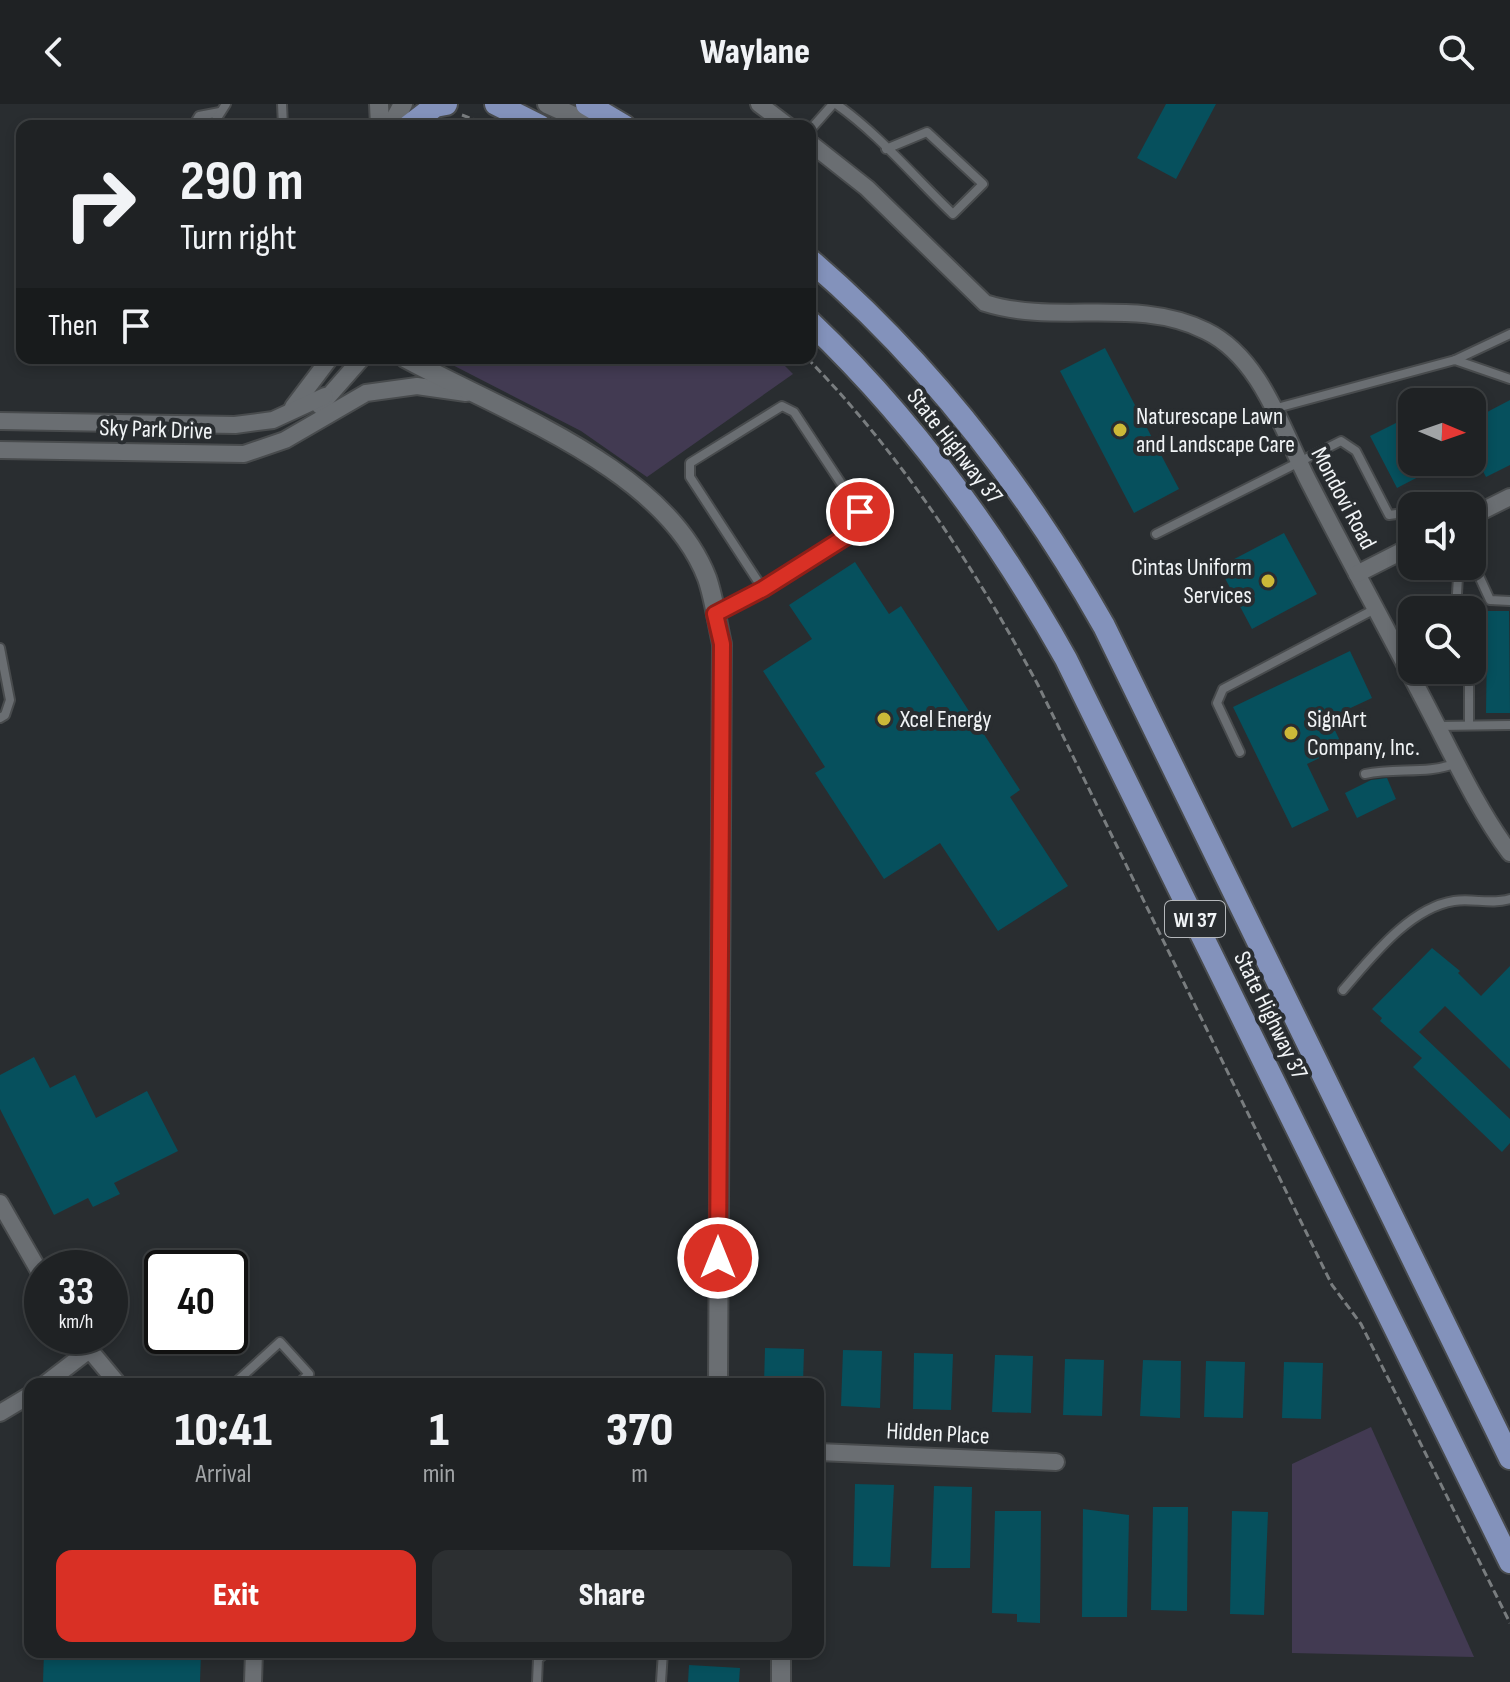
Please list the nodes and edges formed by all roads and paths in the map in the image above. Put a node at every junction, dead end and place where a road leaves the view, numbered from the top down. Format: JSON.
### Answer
{"nodes":[{"id":1,"x":226,"y":104,"type":"edge"},
{"id":2,"x":495,"y":104,"type":"edge"},
{"id":3,"x":547,"y":104,"type":"edge"},
{"id":4,"x":587,"y":104,"type":"edge"},
{"id":5,"x":759,"y":104,"type":"edge"},
{"id":6,"x":834,"y":104,"type":"edge"},
{"id":7,"x":451,"y":109,"type":"edge"},
{"id":8,"x":220,"y":112,"type":"junction"},
{"id":9,"x":197,"y":120,"type":"edge"},
{"id":10,"x":215,"y":120,"type":"edge"},
{"id":11,"x":417,"y":120,"type":"edge"},
{"id":12,"x":477,"y":120,"type":"edge"},
{"id":13,"x":528,"y":120,"type":"edge"},
{"id":14,"x":583,"y":120,"type":"edge"},
{"id":15,"x":614,"y":120,"type":"edge"},
{"id":16,"x":780,"y":120,"type":"edge"},
{"id":17,"x":816,"y":124,"type":"edge"},
{"id":18,"x":816,"y":148,"type":"edge"},
{"id":19,"x":886,"y":149,"type":"junction"},
{"id":20,"x":816,"y":266,"type":"edge"},
{"id":21,"x":816,"y":328,"type":"edge"},
{"id":22,"x":1510,"y":334,"type":"edge"},
{"id":23,"x":1455,"y":360,"type":"junction"},
{"id":24,"x":325,"y":364,"type":"edge"},
{"id":25,"x":356,"y":364,"type":"edge"},
{"id":26,"x":416,"y":364,"type":"edge"},
{"id":27,"x":812,"y":364,"type":"edge"},
{"id":28,"x":1510,"y":379,"type":"edge"},
{"id":29,"x":474,"y":395,"type":"junction"},
{"id":30,"x":325,"y":396,"type":"junction"},
{"id":31,"x":1273,"y":409,"type":"junction"},
{"id":32,"x":287,"y":413,"type":"junction"},
{"id":33,"x":0,"y":421,"type":"edge"},
{"id":34,"x":305,"y":427,"type":"junction"},
{"id":35,"x":0,"y":450,"type":"edge"},
{"id":36,"x":1297,"y":461,"type":"junction"},
{"id":37,"x":1510,"y":497,"type":"edge"},
{"id":38,"x":1486,"y":509,"type":"edge"},
{"id":39,"x":1398,"y":514,"type":"edge"},
{"id":40,"x":1156,"y":534,"type":"dead end"},
{"id":41,"x":1398,"y":553,"type":"edge"},
{"id":42,"x":1357,"y":574,"type":"junction"},
{"id":43,"x":1481,"y":580,"type":"edge"},
{"id":44,"x":763,"y":589,"type":"junction"},
{"id":45,"x":1510,"y":601,"type":"edge"},
{"id":46,"x":1375,"y":609,"type":"junction"},
{"id":47,"x":715,"y":614,"type":"junction"},
{"id":48,"x":0,"y":648,"type":"edge"},
{"id":49,"x":1469,"y":684,"type":"edge"},
{"id":50,"x":0,"y":718,"type":"edge"},
{"id":51,"x":1469,"y":724,"type":"junction"},
{"id":52,"x":1510,"y":725,"type":"edge"},
{"id":53,"x":1438,"y":726,"type":"junction"},
{"id":54,"x":1240,"y":752,"type":"dead end"},
{"id":55,"x":1457,"y":763,"type":"junction"},
{"id":56,"x":1365,"y":774,"type":"dead end"},
{"id":57,"x":1510,"y":853,"type":"edge"},
{"id":58,"x":1510,"y":899,"type":"edge"},
{"id":59,"x":1343,"y":990,"type":"dead end"},
{"id":60,"x":0,"y":1203,"type":"edge"},
{"id":61,"x":27,"y":1250,"type":"edge"},
{"id":62,"x":84,"y":1354,"type":"edge"},
{"id":63,"x":91,"y":1354,"type":"edge"},
{"id":64,"x":53,"y":1378,"type":"edge"},
{"id":65,"x":113,"y":1378,"type":"edge"},
{"id":66,"x":241,"y":1378,"type":"edge"},
{"id":67,"x":305,"y":1378,"type":"edge"},
{"id":68,"x":718,"y":1378,"type":"edge"},
{"id":69,"x":24,"y":1399,"type":"edge"},
{"id":70,"x":0,"y":1413,"type":"edge"},
{"id":71,"x":824,"y":1452,"type":"edge"},
{"id":72,"x":1510,"y":1458,"type":"edge"},
{"id":73,"x":1056,"y":1462,"type":"dead end"},
{"id":74,"x":1509,"y":1559,"type":"edge"},
{"id":75,"x":1510,"y":1623,"type":"edge"},
{"id":76,"x":254,"y":1658,"type":"edge"},
{"id":77,"x":539,"y":1658,"type":"edge"},
{"id":78,"x":663,"y":1658,"type":"edge"},
{"id":79,"x":781,"y":1658,"type":"edge"},
{"id":80,"x":253,"y":1682,"type":"edge"},
{"id":81,"x":537,"y":1682,"type":"edge"},
{"id":82,"x":661,"y":1682,"type":"edge"},
{"id":83,"x":781,"y":1682,"type":"edge"}],
"edges":[{"from":1,"to":8,"type":"lane"},
{"from":2,"to":13,"type":"main road"},
{"from":3,"to":14,"type":"street"},
{"from":4,"to":15,"type":"main road"},
{"from":5,"to":16,"type":"street"},
{"from":6,"to":17,"type":"lane"},
{"from":6,"to":19,"type":"lane"},
{"from":7,"to":11,"type":"main road"},
{"from":7,"to":12,"type":"path"},
{"from":8,"to":9,"type":"lane"},
{"from":8,"to":10,"type":"lane"},
{"from":18,"to":31,"type":"street","name":"Mondovi Road"},
{"from":19,"to":19,"type":"lane"},
{"from":20,"to":72,"type":"main road","name":"State Highway 37","number":"WI 37"},
{"from":21,"to":74,"type":"main road","name":"State Highway 37","number":"WI 37"},
{"from":22,"to":23,"type":"lane"},
{"from":23,"to":28,"type":"lane"},
{"from":23,"to":31,"type":"lane"},
{"from":24,"to":32,"type":"street"},
{"from":25,"to":30,"type":"street","name":"Sky Park Drive"},
{"from":26,"to":29,"type":"street"},
{"from":27,"to":75,"type":"path"},
{"from":29,"to":34,"type":"street","name":"Sky Park Drive"},
{"from":29,"to":47,"type":"street"},
{"from":30,"to":32,"type":"street","name":"Sky Park Drive"},
{"from":30,"to":34,"type":"street","name":"Sky Park Drive"},
{"from":31,"to":36,"type":"street","name":"Mondovi Road"},
{"from":32,"to":33,"type":"street","name":"Sky Park Drive"},
{"from":34,"to":35,"type":"street","name":"Sky Park Drive"},
{"from":36,"to":39,"type":"lane"},
{"from":36,"to":40,"type":"lane"},
{"from":36,"to":42,"type":"street","name":"Mondovi Road"},
{"from":37,"to":38,"type":"street"},
{"from":41,"to":42,"type":"street"},
{"from":42,"to":46,"type":"street","name":"Mondovi Road"},
{"from":43,"to":45,"type":"lane"},
{"from":44,"to":44,"type":"lane"},
{"from":44,"to":47,"type":"lane"},
{"from":46,"to":53,"type":"street","name":"Mondovi Road"},
{"from":46,"to":54,"type":"lane"},
{"from":47,"to":68,"type":"street"},
{"from":48,"to":50,"type":"lane"},
{"from":49,"to":51,"type":"lane"},
{"from":51,"to":52,"type":"lane"},
{"from":51,"to":53,"type":"lane"},
{"from":53,"to":55,"type":"street","name":"Mondovi Road"},
{"from":55,"to":56,"type":"lane"},
{"from":55,"to":57,"type":"street","name":"Mondovi Road"},
{"from":58,"to":59,"type":"lane"},
{"from":60,"to":61,"type":"street"},
{"from":62,"to":64,"type":"street"},
{"from":63,"to":65,"type":"street"},
{"from":66,"to":67,"type":"lane"},
{"from":69,"to":70,"type":"street"},
{"from":71,"to":73,"type":"street","name":"Hidden Place"},
{"from":76,"to":80,"type":"street"},
{"from":77,"to":81,"type":"lane"},
{"from":78,"to":82,"type":"lane"},
{"from":79,"to":83,"type":"street"}]}
